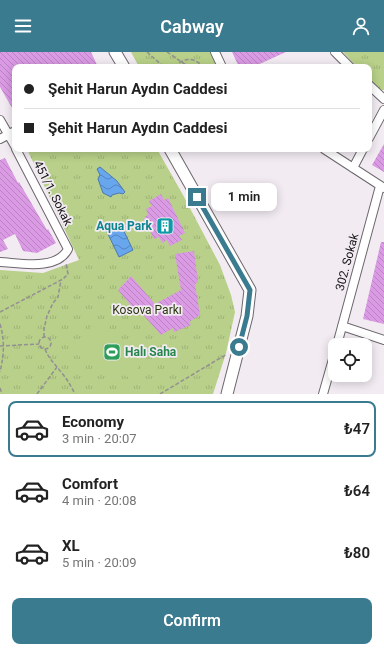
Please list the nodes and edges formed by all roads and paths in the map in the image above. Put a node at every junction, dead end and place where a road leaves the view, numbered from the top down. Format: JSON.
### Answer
{"nodes":[{"id":1,"x":115,"y":52,"type":"edge"},
{"id":2,"x":147,"y":52,"type":"edge"},
{"id":3,"x":167,"y":52,"type":"edge"},
{"id":4,"x":215,"y":52,"type":"edge"},
{"id":5,"x":335,"y":52,"type":"edge"},
{"id":6,"x":181,"y":62,"type":"junction"},
{"id":7,"x":122,"y":64,"type":"edge"},
{"id":8,"x":161,"y":64,"type":"edge"},
{"id":9,"x":179,"y":64,"type":"edge"},
{"id":10,"x":184,"y":64,"type":"edge"},
{"id":11,"x":200,"y":64,"type":"edge"},
{"id":12,"x":221,"y":64,"type":"edge"},
{"id":13,"x":347,"y":64,"type":"edge"},
{"id":14,"x":372,"y":88,"type":"edge"},
{"id":15,"x":384,"y":99,"type":"edge"},
{"id":16,"x":384,"y":110,"type":"edge"},
{"id":17,"x":0,"y":120,"type":"edge"},
{"id":18,"x":12,"y":132,"type":"edge"},
{"id":19,"x":372,"y":132,"type":"edge"},
{"id":20,"x":0,"y":140,"type":"edge"},
{"id":21,"x":18,"y":152,"type":"edge"},
{"id":22,"x":172,"y":152,"type":"edge"},
{"id":23,"x":329,"y":152,"type":"edge"},
{"id":24,"x":361,"y":152,"type":"edge"},
{"id":25,"x":353,"y":168,"type":"junction"},
{"id":26,"x":382,"y":187,"type":"edge"},
{"id":27,"x":66,"y":252,"type":"junction"},
{"id":28,"x":0,"y":262,"type":"edge"},
{"id":29,"x":61,"y":280,"type":"junction"},
{"id":30,"x":0,"y":312,"type":"edge"},
{"id":31,"x":0,"y":324,"type":"edge"},
{"id":32,"x":342,"y":326,"type":"junction"},
{"id":33,"x":44,"y":337,"type":"junction"},
{"id":34,"x":339,"y":338,"type":"edge"},
{"id":35,"x":384,"y":340,"type":"edge"},
{"id":36,"x":39,"y":344,"type":"junction"},
{"id":37,"x":0,"y":346,"type":"edge"},
{"id":38,"x":4,"y":346,"type":"junction"},
{"id":39,"x":239,"y":347,"type":"junction"},
{"id":40,"x":45,"y":349,"type":"junction"},
{"id":41,"x":57,"y":367,"type":"junction"},
{"id":42,"x":0,"y":372,"type":"edge"},
{"id":43,"x":328,"y":376,"type":"edge"},
{"id":44,"x":0,"y":388,"type":"edge"},
{"id":45,"x":2,"y":394,"type":"edge"},
{"id":46,"x":37,"y":394,"type":"edge"},
{"id":47,"x":75,"y":394,"type":"edge"},
{"id":48,"x":160,"y":394,"type":"edge"},
{"id":49,"x":227,"y":394,"type":"edge"},
{"id":50,"x":323,"y":394,"type":"edge"}],
"edges":[{"from":1,"to":7,"type":"main road"},
{"from":2,"to":8,"type":"path"},
{"from":3,"to":6,"type":"path"},
{"from":4,"to":12,"type":"street"},
{"from":5,"to":13,"type":"street"},
{"from":6,"to":9,"type":"path"},
{"from":6,"to":10,"type":"path"},
{"from":6,"to":11,"type":"path"},
{"from":14,"to":15,"type":"street"},
{"from":16,"to":19,"type":"street"},
{"from":17,"to":18,"type":"street","name":"451/1. Sokak"},
{"from":18,"to":20,"type":"street"},
{"from":21,"to":27,"type":"street","name":"451/1. Sokak"},
{"from":22,"to":39,"type":"main road"},
{"from":23,"to":25,"type":"street"},
{"from":24,"to":25,"type":"street"},
{"from":25,"to":26,"type":"street"},
{"from":26,"to":32,"type":"street","name":"302. Sokak"},
{"from":27,"to":28,"type":"street"},
{"from":27,"to":29,"type":"path"},
{"from":29,"to":30,"type":"path"},
{"from":29,"to":33,"type":"path"},
{"from":31,"to":38,"type":"path"},
{"from":32,"to":34,"type":"street","name":"302. Sokak"},
{"from":32,"to":35,"type":"street"},
{"from":33,"to":36,"type":"path"},
{"from":33,"to":40,"type":"path"},
{"from":36,"to":38,"type":"path"},
{"from":36,"to":40,"type":"path"},
{"from":37,"to":38,"type":"path"},
{"from":38,"to":42,"type":"path"},
{"from":39,"to":48,"type":"path"},
{"from":39,"to":49,"type":"main road"},
{"from":40,"to":41,"type":"path"},
{"from":41,"to":46,"type":"path"},
{"from":41,"to":47,"type":"path"},
{"from":43,"to":50,"type":"street"},
{"from":44,"to":45,"type":"path"}]}
